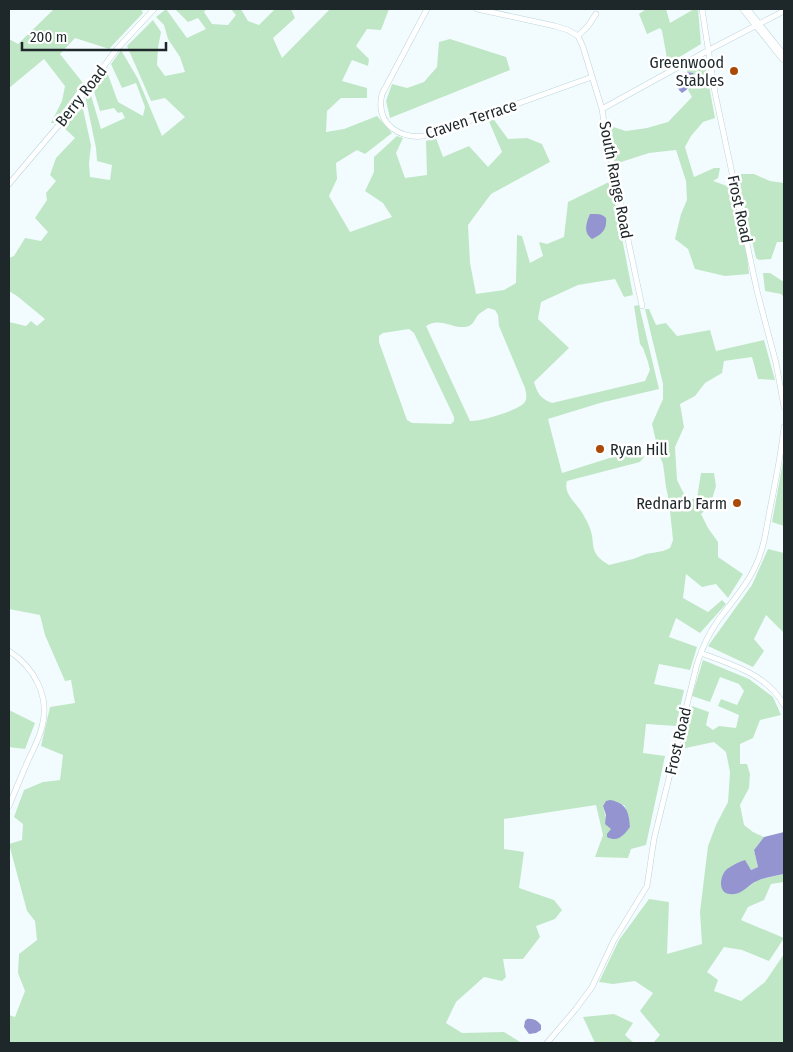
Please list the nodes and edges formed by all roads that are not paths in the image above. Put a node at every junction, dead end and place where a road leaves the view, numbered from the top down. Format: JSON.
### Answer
{"nodes":[{"id":1,"x":154,"y":9,"type":"edge"},
{"id":2,"x":427,"y":9,"type":"edge"},
{"id":3,"x":477,"y":9,"type":"edge"},
{"id":4,"x":702,"y":9,"type":"edge"},
{"id":5,"x":745,"y":9,"type":"edge"},
{"id":6,"x":784,"y":12,"type":"edge"},
{"id":7,"x":596,"y":14,"type":"dead end"},
{"id":8,"x":757,"y":25,"type":"junction"},
{"id":9,"x":578,"y":36,"type":"junction"},
{"id":10,"x":709,"y":50,"type":"junction"},
{"id":11,"x":784,"y":58,"type":"edge"},
{"id":12,"x":592,"y":78,"type":"junction"},
{"id":13,"x":602,"y":109,"type":"junction"},
{"id":14,"x":9,"y":184,"type":"edge"},
{"id":15,"x":642,"y":306,"type":"dead end"},
{"id":16,"x":784,"y":407,"type":"edge"},
{"id":17,"x":784,"y":427,"type":"edge"},
{"id":18,"x":9,"y":651,"type":"edge"},
{"id":19,"x":701,"y":653,"type":"junction"},
{"id":20,"x":784,"y":705,"type":"edge"},
{"id":21,"x":9,"y":806,"type":"edge"},
{"id":22,"x":547,"y":1043,"type":"edge"}],
"edges":[{"from":1,"to":14,"type":"street","name":"Berry Road"},
{"from":2,"to":12,"type":"street","name":"Craven Terrace"},
{"from":3,"to":9,"type":"street"},
{"from":4,"to":10,"type":"street","name":"Frost Road"},
{"from":5,"to":8,"type":"main road"},
{"from":6,"to":8,"type":"street","name":"South Range Road"},
{"from":7,"to":9,"type":"street"},
{"from":8,"to":10,"type":"street","name":"South Range Road"},
{"from":8,"to":11,"type":"main road"},
{"from":9,"to":12,"type":"street"},
{"from":10,"to":13,"type":"street","name":"South Range Road"},
{"from":10,"to":16,"type":"street","name":"Frost Road"},
{"from":12,"to":13,"type":"street"},
{"from":13,"to":15,"type":"street","name":"South Range Road"},
{"from":17,"to":19,"type":"street","name":"Frost Road"},
{"from":18,"to":21,"type":"street"},
{"from":19,"to":20,"type":"street"},
{"from":19,"to":22,"type":"street","name":"Frost Road"}]}
